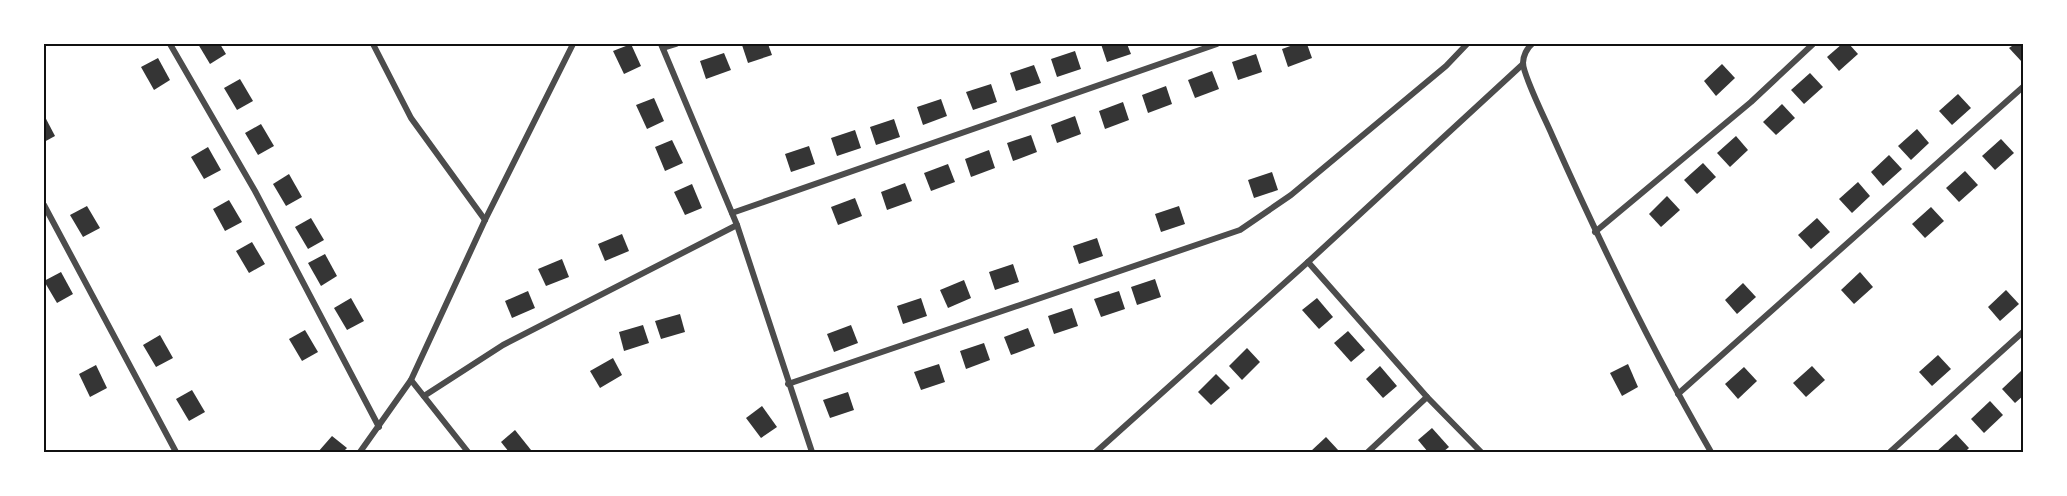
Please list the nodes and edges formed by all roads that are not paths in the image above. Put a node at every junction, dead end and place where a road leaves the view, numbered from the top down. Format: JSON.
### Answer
{"nodes":[{"id":1,"x":171,"y":44,"type":"edge"},
{"id":2,"x":373,"y":44,"type":"edge"},
{"id":3,"x":573,"y":44,"type":"edge"},
{"id":4,"x":676,"y":44,"type":"edge"},
{"id":5,"x":1217,"y":44,"type":"edge"},
{"id":6,"x":1467,"y":44,"type":"edge"},
{"id":7,"x":1813,"y":44,"type":"edge"},
{"id":8,"x":1528,"y":45,"type":"edge"},
{"id":9,"x":662,"y":46,"type":"edge"},
{"id":10,"x":1523,"y":64,"type":"junction"},
{"id":11,"x":2024,"y":86,"type":"edge"},
{"id":12,"x":44,"y":205,"type":"edge"},
{"id":13,"x":732,"y":213,"type":"junction"},
{"id":14,"x":485,"y":220,"type":"junction"},
{"id":15,"x":737,"y":225,"type":"junction"},
{"id":16,"x":1595,"y":232,"type":"junction"},
{"id":17,"x":1308,"y":261,"type":"junction"},
{"id":18,"x":2024,"y":331,"type":"edge"},
{"id":19,"x":411,"y":380,"type":"junction"},
{"id":20,"x":788,"y":384,"type":"junction"},
{"id":21,"x":1678,"y":394,"type":"junction"},
{"id":22,"x":424,"y":396,"type":"junction"},
{"id":23,"x":1427,"y":397,"type":"junction"},
{"id":24,"x":379,"y":428,"type":"junction"},
{"id":25,"x":176,"y":453,"type":"edge"},
{"id":26,"x":360,"y":453,"type":"edge"},
{"id":27,"x":468,"y":453,"type":"edge"},
{"id":28,"x":812,"y":453,"type":"edge"},
{"id":29,"x":1096,"y":453,"type":"edge"},
{"id":30,"x":1368,"y":453,"type":"edge"},
{"id":31,"x":1481,"y":453,"type":"edge"},
{"id":32,"x":1712,"y":453,"type":"edge"},
{"id":33,"x":1890,"y":453,"type":"edge"}],
"edges":[{"from":1,"to":24,"type":"street"},
{"from":2,"to":14,"type":"street"},
{"from":3,"to":14,"type":"street"},
{"from":4,"to":9,"type":"street"},
{"from":5,"to":13,"type":"street"},
{"from":6,"to":20,"type":"street"},
{"from":7,"to":16,"type":"street"},
{"from":8,"to":10,"type":"street"},
{"from":9,"to":13,"type":"street"},
{"from":10,"to":16,"type":"street"},
{"from":10,"to":17,"type":"street"},
{"from":11,"to":21,"type":"street"},
{"from":12,"to":25,"type":"street"},
{"from":13,"to":15,"type":"street"},
{"from":14,"to":19,"type":"street"},
{"from":15,"to":20,"type":"street"},
{"from":15,"to":22,"type":"street"},
{"from":16,"to":21,"type":"street"},
{"from":17,"to":23,"type":"street"},
{"from":17,"to":29,"type":"street"},
{"from":18,"to":33,"type":"street"},
{"from":19,"to":22,"type":"street"},
{"from":19,"to":24,"type":"street"},
{"from":20,"to":28,"type":"street"},
{"from":21,"to":32,"type":"street"},
{"from":22,"to":27,"type":"street"},
{"from":23,"to":30,"type":"street"},
{"from":23,"to":31,"type":"street"},
{"from":24,"to":26,"type":"street"}]}
